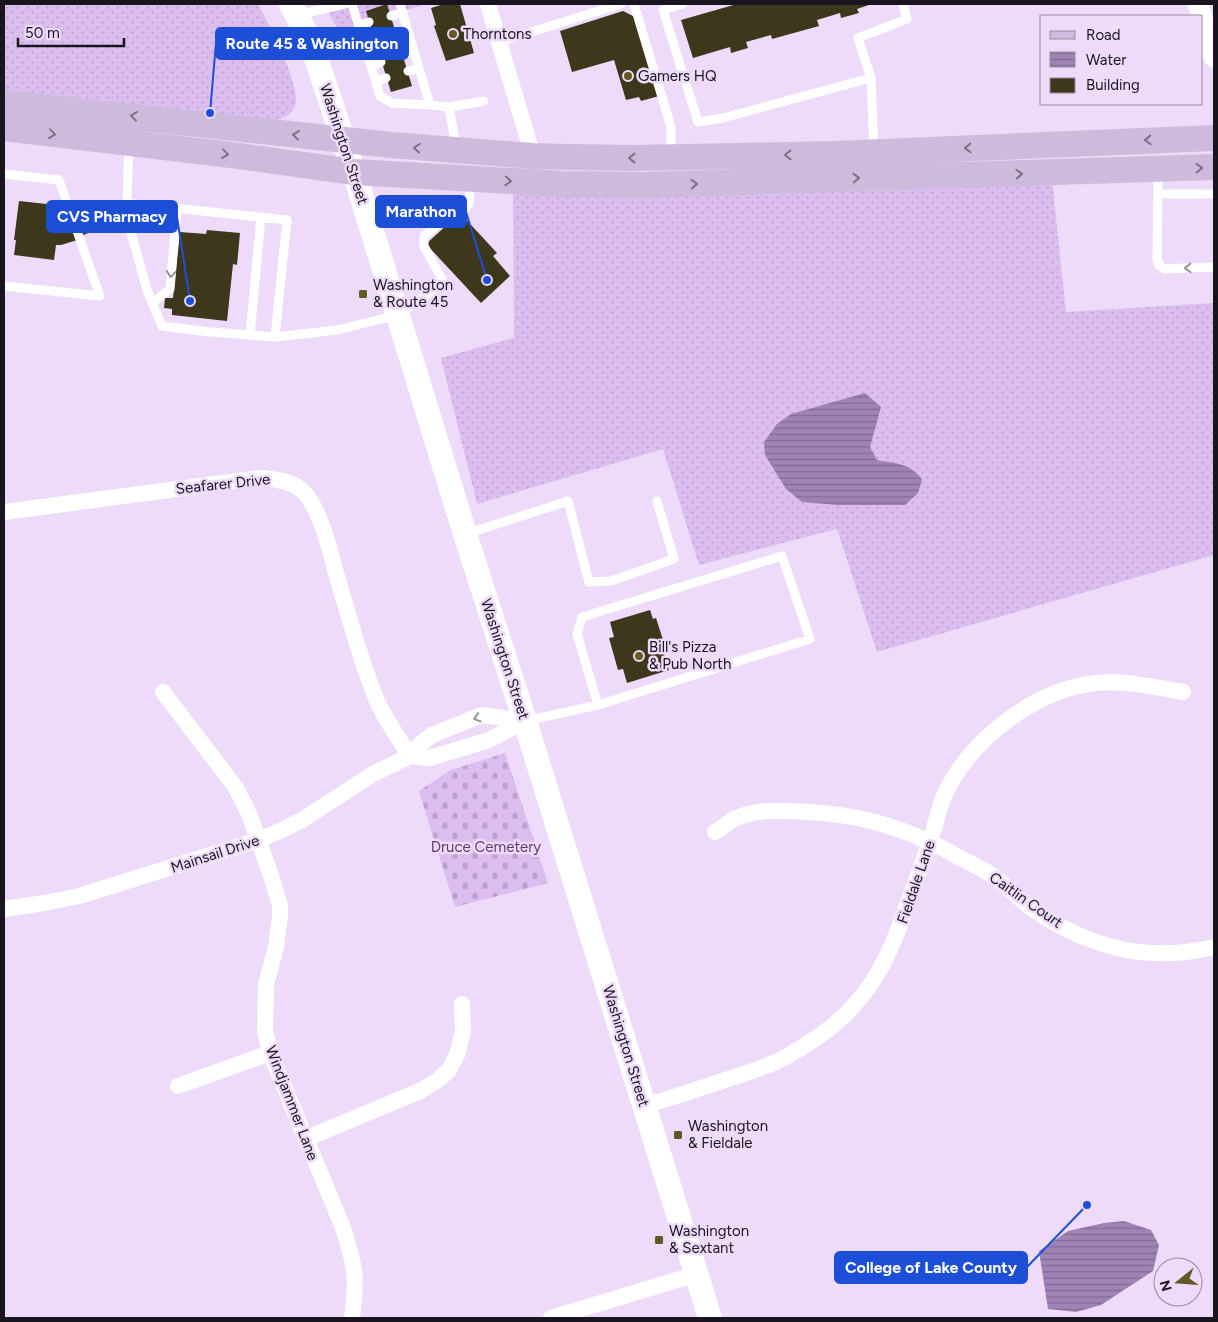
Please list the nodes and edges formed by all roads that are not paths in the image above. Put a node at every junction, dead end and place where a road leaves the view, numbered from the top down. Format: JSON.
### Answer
{"nodes":[{"id":1,"x":345,"y":4,"type":"edge"},
{"id":2,"x":352,"y":4,"type":"edge"},
{"id":3,"x":488,"y":4,"type":"edge"},
{"id":4,"x":621,"y":4,"type":"edge"},
{"id":5,"x":634,"y":4,"type":"edge"},
{"id":6,"x":683,"y":4,"type":"edge"},
{"id":7,"x":903,"y":4,"type":"edge"},
{"id":8,"x":402,"y":8,"type":"edge"},
{"id":9,"x":294,"y":9,"type":"edge"},
{"id":10,"x":391,"y":16,"type":"dead end"},
{"id":11,"x":1203,"y":21,"type":"edge"},
{"id":12,"x":369,"y":22,"type":"dead end"},
{"id":13,"x":359,"y":25,"type":"junction"},
{"id":14,"x":409,"y":33,"type":"junction"},
{"id":15,"x":397,"y":36,"type":"dead end"},
{"id":16,"x":499,"y":42,"type":"junction"},
{"id":17,"x":375,"y":43,"type":"dead end"},
{"id":18,"x":365,"y":46,"type":"junction"},
{"id":19,"x":414,"y":52,"type":"junction"},
{"id":20,"x":403,"y":55,"type":"dead end"},
{"id":21,"x":1214,"y":57,"type":"edge"},
{"id":22,"x":381,"y":62,"type":"dead end"},
{"id":23,"x":371,"y":66,"type":"junction"},
{"id":24,"x":420,"y":68,"type":"junction"},
{"id":25,"x":408,"y":71,"type":"dead end"},
{"id":26,"x":386,"y":78,"type":"dead end"},
{"id":27,"x":871,"y":78,"type":"junction"},
{"id":28,"x":376,"y":82,"type":"junction"},
{"id":29,"x":484,"y":101,"type":"dead end"},
{"id":30,"x":4,"y":102,"type":"edge"},
{"id":31,"x":430,"y":105,"type":"junction"},
{"id":32,"x":449,"y":108,"type":"junction"},
{"id":33,"x":4,"y":128,"type":"edge"},
{"id":34,"x":1214,"y":138,"type":"edge"},
{"id":35,"x":344,"y":140,"type":"junction"},
{"id":36,"x":130,"y":143,"type":"junction"},
{"id":37,"x":456,"y":151,"type":"junction"},
{"id":38,"x":874,"y":152,"type":"junction"},
{"id":39,"x":533,"y":156,"type":"junction"},
{"id":40,"x":671,"y":157,"type":"junction"},
{"id":41,"x":1214,"y":167,"type":"edge"},
{"id":42,"x":354,"y":172,"type":"junction"},
{"id":43,"x":4,"y":174,"type":"edge"},
{"id":44,"x":471,"y":179,"type":"junction"},
{"id":45,"x":1158,"y":182,"type":"junction"},
{"id":46,"x":1214,"y":194,"type":"edge"},
{"id":47,"x":126,"y":203,"type":"junction"},
{"id":48,"x":177,"y":208,"type":"junction"},
{"id":49,"x":261,"y":217,"type":"junction"},
{"id":50,"x":1214,"y":267,"type":"edge"},
{"id":51,"x":4,"y":286,"type":"edge"},
{"id":52,"x":152,"y":303,"type":"junction"},
{"id":53,"x":398,"y":315,"type":"junction"},
{"id":54,"x":250,"y":335,"type":"junction"},
{"id":55,"x":275,"y":337,"type":"junction"},
{"id":56,"x":657,"y":501,"type":"dead end"},
{"id":57,"x":4,"y":512,"type":"edge"},
{"id":58,"x":466,"y":534,"type":"junction"},
{"id":59,"x":163,"y":692,"type":"dead end"},
{"id":60,"x":1183,"y":692,"type":"dead end"},
{"id":61,"x":598,"y":705,"type":"junction"},
{"id":62,"x":525,"y":721,"type":"junction"},
{"id":63,"x":410,"y":756,"type":"junction"},
{"id":64,"x":715,"y":832,"type":"dead end"},
{"id":65,"x":259,"y":840,"type":"junction"},
{"id":66,"x":930,"y":842,"type":"junction"},
{"id":67,"x":4,"y":909,"type":"edge"},
{"id":68,"x":1214,"y":947,"type":"edge"},
{"id":69,"x":462,"y":1004,"type":"dead end"},
{"id":70,"x":270,"y":1053,"type":"junction"},
{"id":71,"x":178,"y":1086,"type":"dead end"},
{"id":72,"x":644,"y":1106,"type":"junction"},
{"id":73,"x":305,"y":1139,"type":"junction"},
{"id":74,"x":696,"y":1274,"type":"junction"},
{"id":75,"x":352,"y":1318,"type":"edge"},
{"id":76,"x":551,"y":1318,"type":"edge"},
{"id":77,"x":710,"y":1318,"type":"edge"}],
"edges":[{"from":1,"to":9,"type":"lane"},
{"from":2,"to":13,"type":"lane"},
{"from":3,"to":16,"type":"street"},
{"from":4,"to":16,"type":"lane"},
{"from":5,"to":40,"type":"lane"},
{"from":6,"to":27,"type":"lane"},
{"from":7,"to":27,"type":"lane"},
{"from":8,"to":10,"type":"lane"},
{"from":8,"to":14,"type":"lane"},
{"from":9,"to":35,"type":"main road","name":"Washington Street"},
{"from":11,"to":21,"type":"street"},
{"from":12,"to":13,"type":"lane"},
{"from":13,"to":18,"type":"lane"},
{"from":14,"to":15,"type":"lane"},
{"from":14,"to":19,"type":"lane"},
{"from":16,"to":39,"type":"street"},
{"from":17,"to":18,"type":"lane"},
{"from":18,"to":23,"type":"lane"},
{"from":19,"to":20,"type":"lane"},
{"from":19,"to":24,"type":"lane"},
{"from":22,"to":23,"type":"lane"},
{"from":23,"to":28,"type":"lane"},
{"from":24,"to":25,"type":"lane"},
{"from":24,"to":31,"type":"lane"},
{"from":26,"to":28,"type":"lane"},
{"from":27,"to":38,"type":"lane"},
{"from":28,"to":31,"type":"lane"},
{"from":29,"to":32,"type":"lane"},
{"from":35,"to":30,"type":"main road","one_way":true},
{"from":31,"to":32,"type":"lane"},
{"from":32,"to":37,"type":"lane"},
{"from":33,"to":36,"type":"main road","one_way":true},
{"from":34,"to":38,"type":"main road","one_way":true},
{"from":37,"to":35,"type":"main road","one_way":true},
{"from":35,"to":42,"type":"main road","name":"Washington Street"},
{"from":36,"to":42,"type":"main road","one_way":true},
{"from":36,"to":47,"type":"lane"},
{"from":37,"to":39,"type":"main road"},
{"from":38,"to":40,"type":"main road","one_way":true},
{"from":40,"to":39,"type":"main road","one_way":true},
{"from":45,"to":41,"type":"main road","one_way":true},
{"from":42,"to":44,"type":"main road"},
{"from":42,"to":53,"type":"main road","name":"Washington Street"},
{"from":43,"to":51,"type":"lane"},
{"from":44,"to":45,"type":"main road","one_way":true},
{"from":44,"to":53,"type":"lane"},
{"from":45,"to":46,"type":"lane"},
{"from":50,"to":45,"type":"lane","one_way":true},
{"from":47,"to":48,"type":"lane"},
{"from":47,"to":52,"type":"lane"},
{"from":48,"to":49,"type":"lane"},
{"from":48,"to":52,"type":"lane","one_way":true},
{"from":49,"to":54,"type":"lane"},
{"from":49,"to":55,"type":"lane"},
{"from":52,"to":54,"type":"lane"},
{"from":53,"to":55,"type":"lane"},
{"from":53,"to":58,"type":"main road","name":"Washington Street"},
{"from":54,"to":55,"type":"lane"},
{"from":56,"to":58,"type":"lane"},
{"from":57,"to":63,"type":"street","name":"Seafarer Drive"},
{"from":58,"to":62,"type":"main road","name":"Washington Street"},
{"from":59,"to":65,"type":"street","name":"Windjammer Lane"},
{"from":60,"to":66,"type":"street","name":"Fieldale Lane"},
{"from":61,"to":61,"type":"lane"},
{"from":61,"to":62,"type":"lane"},
{"from":62,"to":63,"type":"street","name":"Mainsail Drive"},
{"from":62,"to":63,"type":"street","name":"Mainsail Drive","one_way":true},
{"from":62,"to":72,"type":"main road","name":"Washington Street"},
{"from":63,"to":65,"type":"street","name":"Mainsail Drive"},
{"from":64,"to":66,"type":"street","name":"Caitlin Court"},
{"from":65,"to":67,"type":"street","name":"Mainsail Drive"},
{"from":65,"to":70,"type":"street","name":"Windjammer Lane"},
{"from":66,"to":68,"type":"street","name":"Caitlin Court"},
{"from":66,"to":72,"type":"street","name":"Fieldale Lane"},
{"from":69,"to":73,"type":"street"},
{"from":70,"to":71,"type":"street"},
{"from":70,"to":73,"type":"street","name":"Windjammer Lane"},
{"from":72,"to":74,"type":"main road","name":"Washington Street"},
{"from":73,"to":75,"type":"street","name":"Windjammer Lane"},
{"from":74,"to":76,"type":"street"},
{"from":74,"to":77,"type":"main road","name":"Washington Street"}]}
